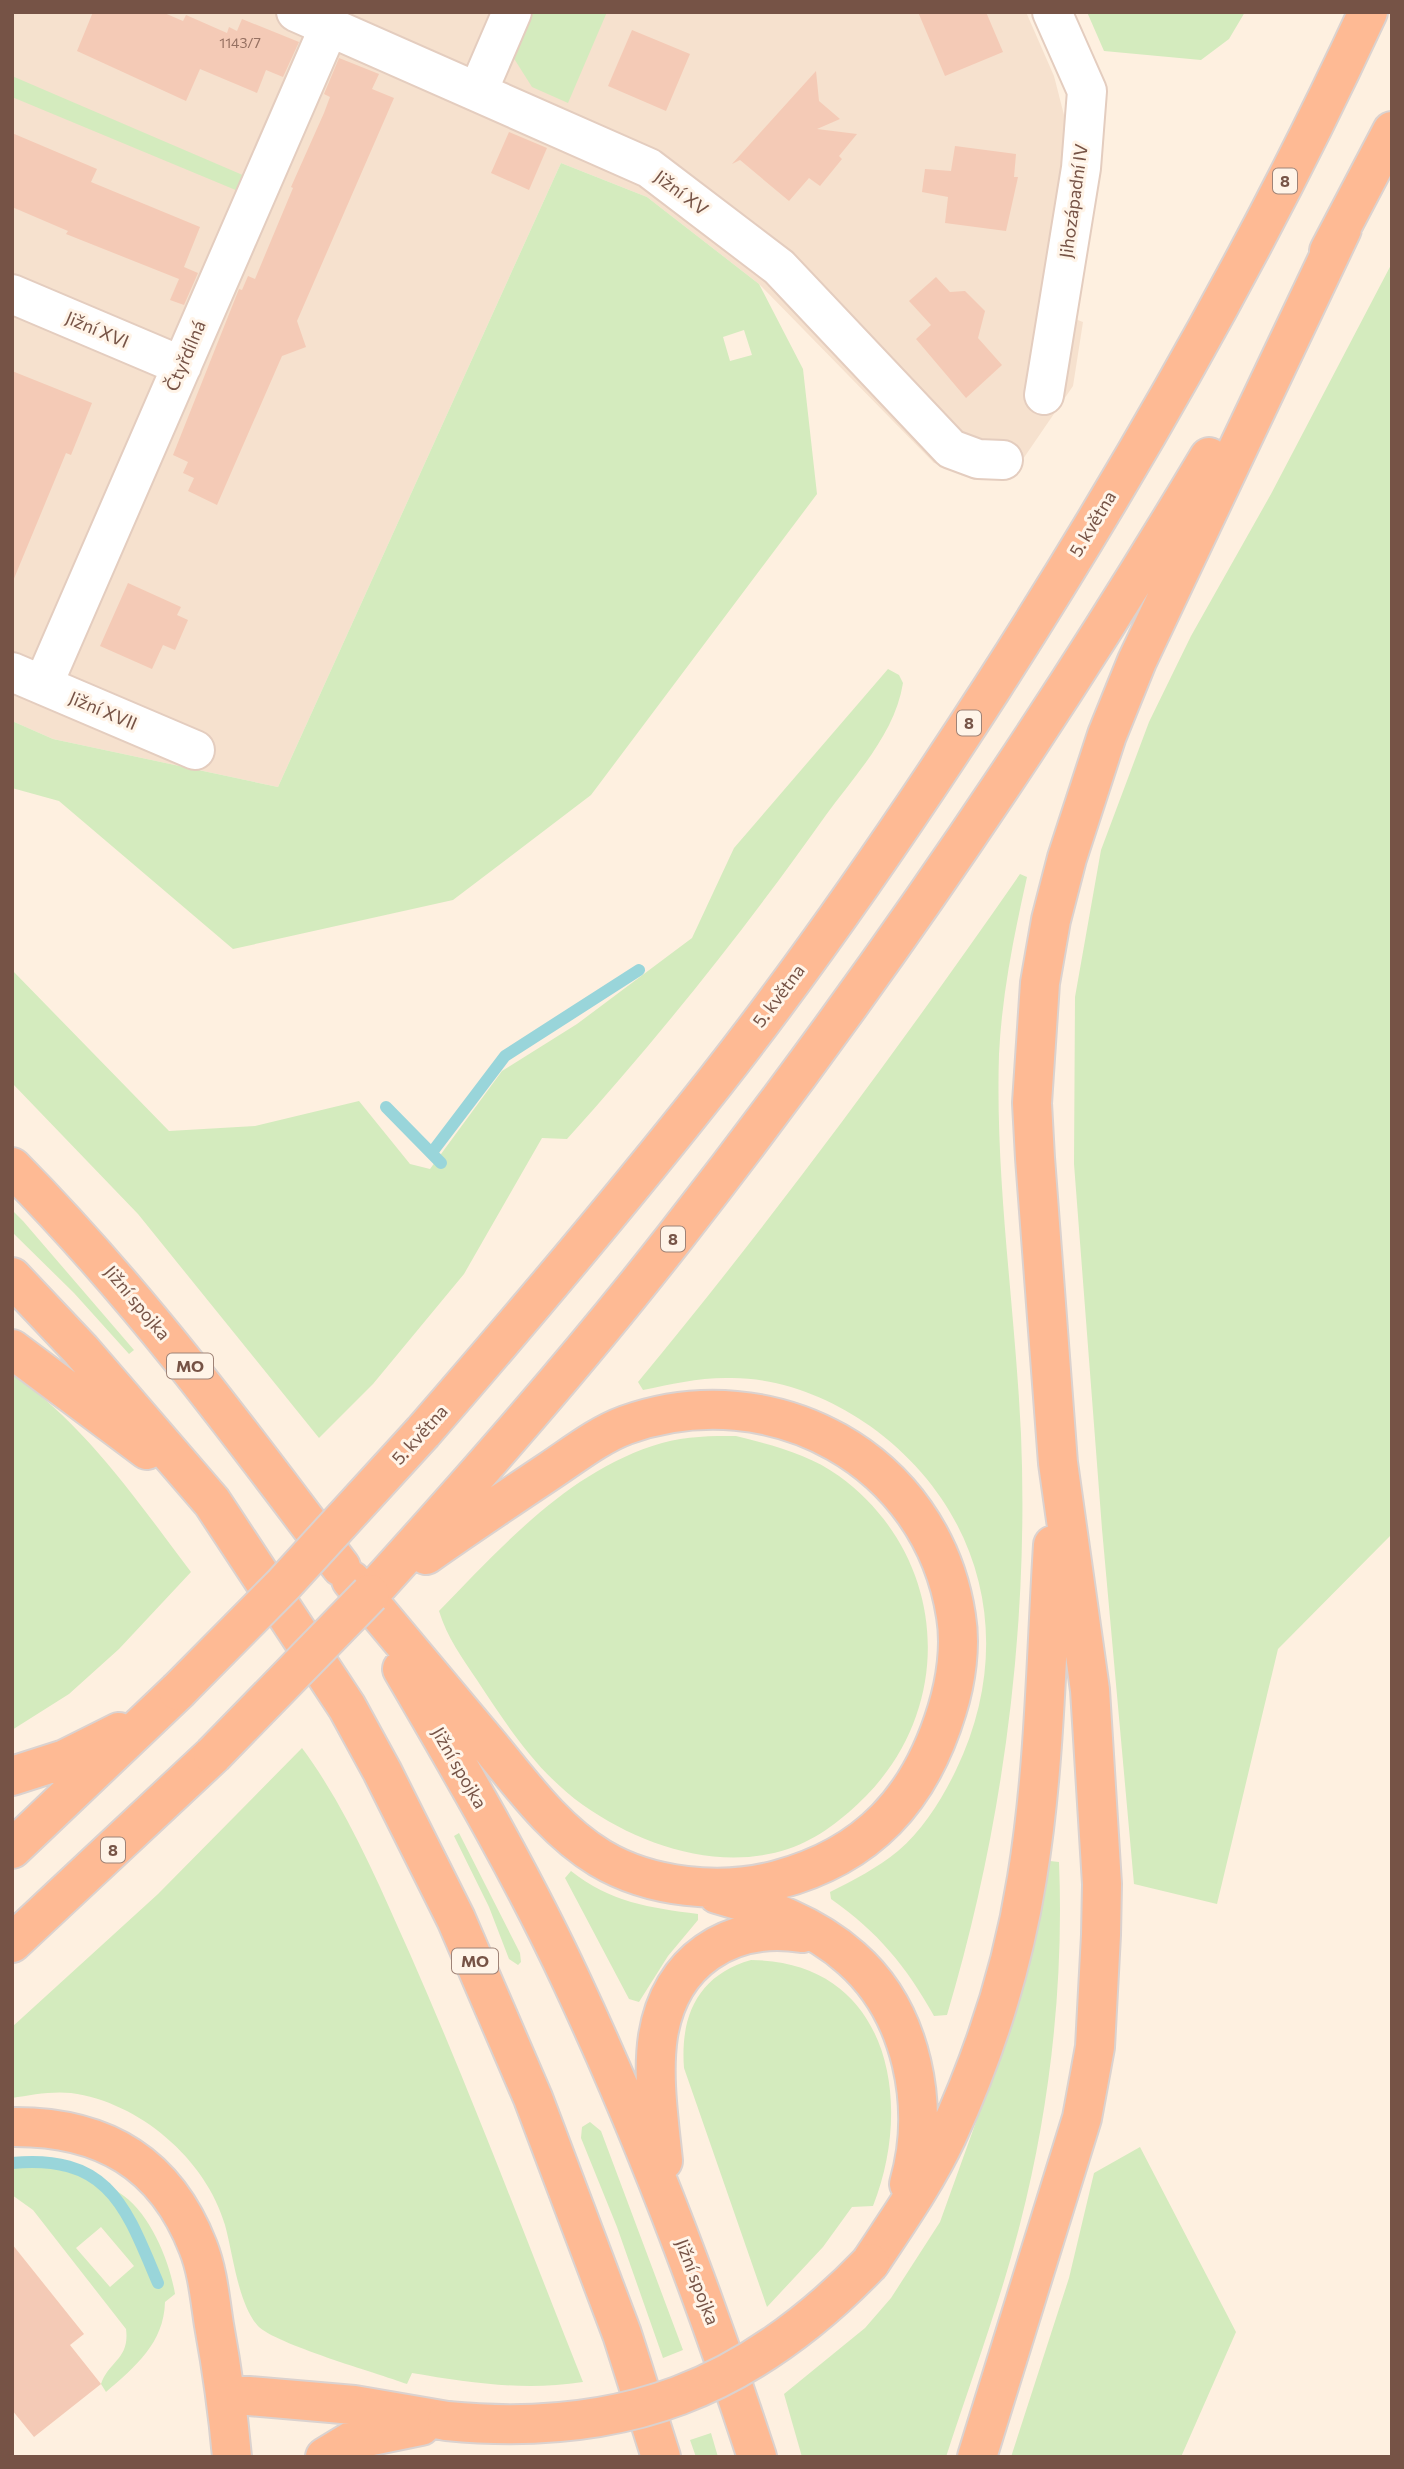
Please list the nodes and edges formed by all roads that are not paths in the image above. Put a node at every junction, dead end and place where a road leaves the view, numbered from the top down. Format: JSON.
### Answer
{"nodes":[{"id":1,"x":512,"y":12,"type":"edge"},
{"id":2,"x":1052,"y":12,"type":"edge"},
{"id":3,"x":1368,"y":12,"type":"edge"},
{"id":4,"x":312,"y":19,"type":"edge"},
{"id":5,"x":478,"y":91,"type":"junction"},
{"id":6,"x":1392,"y":131,"type":"edge"},
{"id":7,"x":1342,"y":229,"type":"junction"},
{"id":8,"x":12,"y":294,"type":"edge"},
{"id":9,"x":182,"y":366,"type":"junction"},
{"id":10,"x":1044,"y":395,"type":"dead end"},
{"id":11,"x":1003,"y":460,"type":"dead end"},
{"id":12,"x":27,"y":679,"type":"edge"},
{"id":13,"x":195,"y":750,"type":"dead end"},
{"id":14,"x":12,"y":1167,"type":"edge"},
{"id":15,"x":12,"y":1277,"type":"edge"},
{"id":16,"x":12,"y":1349,"type":"edge"},
{"id":17,"x":1058,"y":1463,"type":"junction"},
{"id":18,"x":212,"y":1502,"type":"junction"},
{"id":19,"x":467,"y":1508,"type":"junction"},
{"id":20,"x":361,"y":1587,"type":"junction"},
{"id":21,"x":178,"y":1691,"type":"junction"},
{"id":22,"x":12,"y":1776,"type":"edge"},
{"id":23,"x":12,"y":1849,"type":"edge"},
{"id":24,"x":687,"y":1885,"type":"junction"},
{"id":25,"x":831,"y":1942,"type":"junction"},
{"id":26,"x":12,"y":1943,"type":"edge"},
{"id":27,"x":12,"y":2127,"type":"edge"},
{"id":28,"x":674,"y":2221,"type":"junction"},
{"id":29,"x":891,"y":2231,"type":"junction"},
{"id":30,"x":226,"y":2394,"type":"junction"},
{"id":31,"x":447,"y":2421,"type":"junction"},
{"id":32,"x":232,"y":2457,"type":"edge"},
{"id":33,"x":326,"y":2457,"type":"edge"},
{"id":34,"x":661,"y":2457,"type":"edge"},
{"id":35,"x":757,"y":2457,"type":"edge"},
{"id":36,"x":977,"y":2457,"type":"edge"}],
"edges":[{"from":1,"to":5,"type":"street"},
{"from":2,"to":10,"type":"street","name":"Jihozápadní IV"},
{"from":3,"to":21,"type":"highway","name":"5. května","number":"8","bridge":true},
{"from":4,"to":5,"type":"street","name":"Jižní XV"},
{"from":4,"to":9,"type":"street","name":"Čtyřdílná"},
{"from":5,"to":11,"type":"street","name":"Jižní XV"},
{"from":6,"to":7,"type":"highway","number":"8"},
{"from":7,"to":17,"type":"highway"},
{"from":7,"to":19,"type":"highway","number":"8"},
{"from":8,"to":9,"type":"street","name":"Jižní XVI"},
{"from":9,"to":12,"type":"street","name":"Čtyřdílná"},
{"from":12,"to":13,"type":"street","name":"Jižní XVII"},
{"from":14,"to":20,"type":"highway","name":"Jižní spojka","number":"MO"},
{"from":15,"to":18,"type":"highway","number":"MO"},
{"from":16,"to":18,"type":"highway"},
{"from":17,"to":29,"type":"highway"},
{"from":17,"to":36,"type":"highway"},
{"from":18,"to":34,"type":"highway","number":"MO"},
{"from":19,"to":20,"type":"highway","number":"8"},
{"from":19,"to":24,"type":"highway"},
{"from":20,"to":24,"type":"highway"},
{"from":20,"to":26,"type":"highway","number":"8","bridge":true},
{"from":20,"to":28,"type":"highway","name":"Jižní spojka","number":"MO"},
{"from":21,"to":22,"type":"highway"},
{"from":21,"to":23,"type":"highway","name":"5. května","number":"8"},
{"from":24,"to":25,"type":"highway"},
{"from":25,"to":28,"type":"highway"},
{"from":25,"to":29,"type":"highway"},
{"from":27,"to":30,"type":"highway"},
{"from":28,"to":35,"type":"highway","name":"Jižní spojka","number":"MO"},
{"from":29,"to":31,"type":"highway","bridge":true},
{"from":30,"to":31,"type":"highway"},
{"from":30,"to":32,"type":"highway"},
{"from":31,"to":33,"type":"highway"}]}
